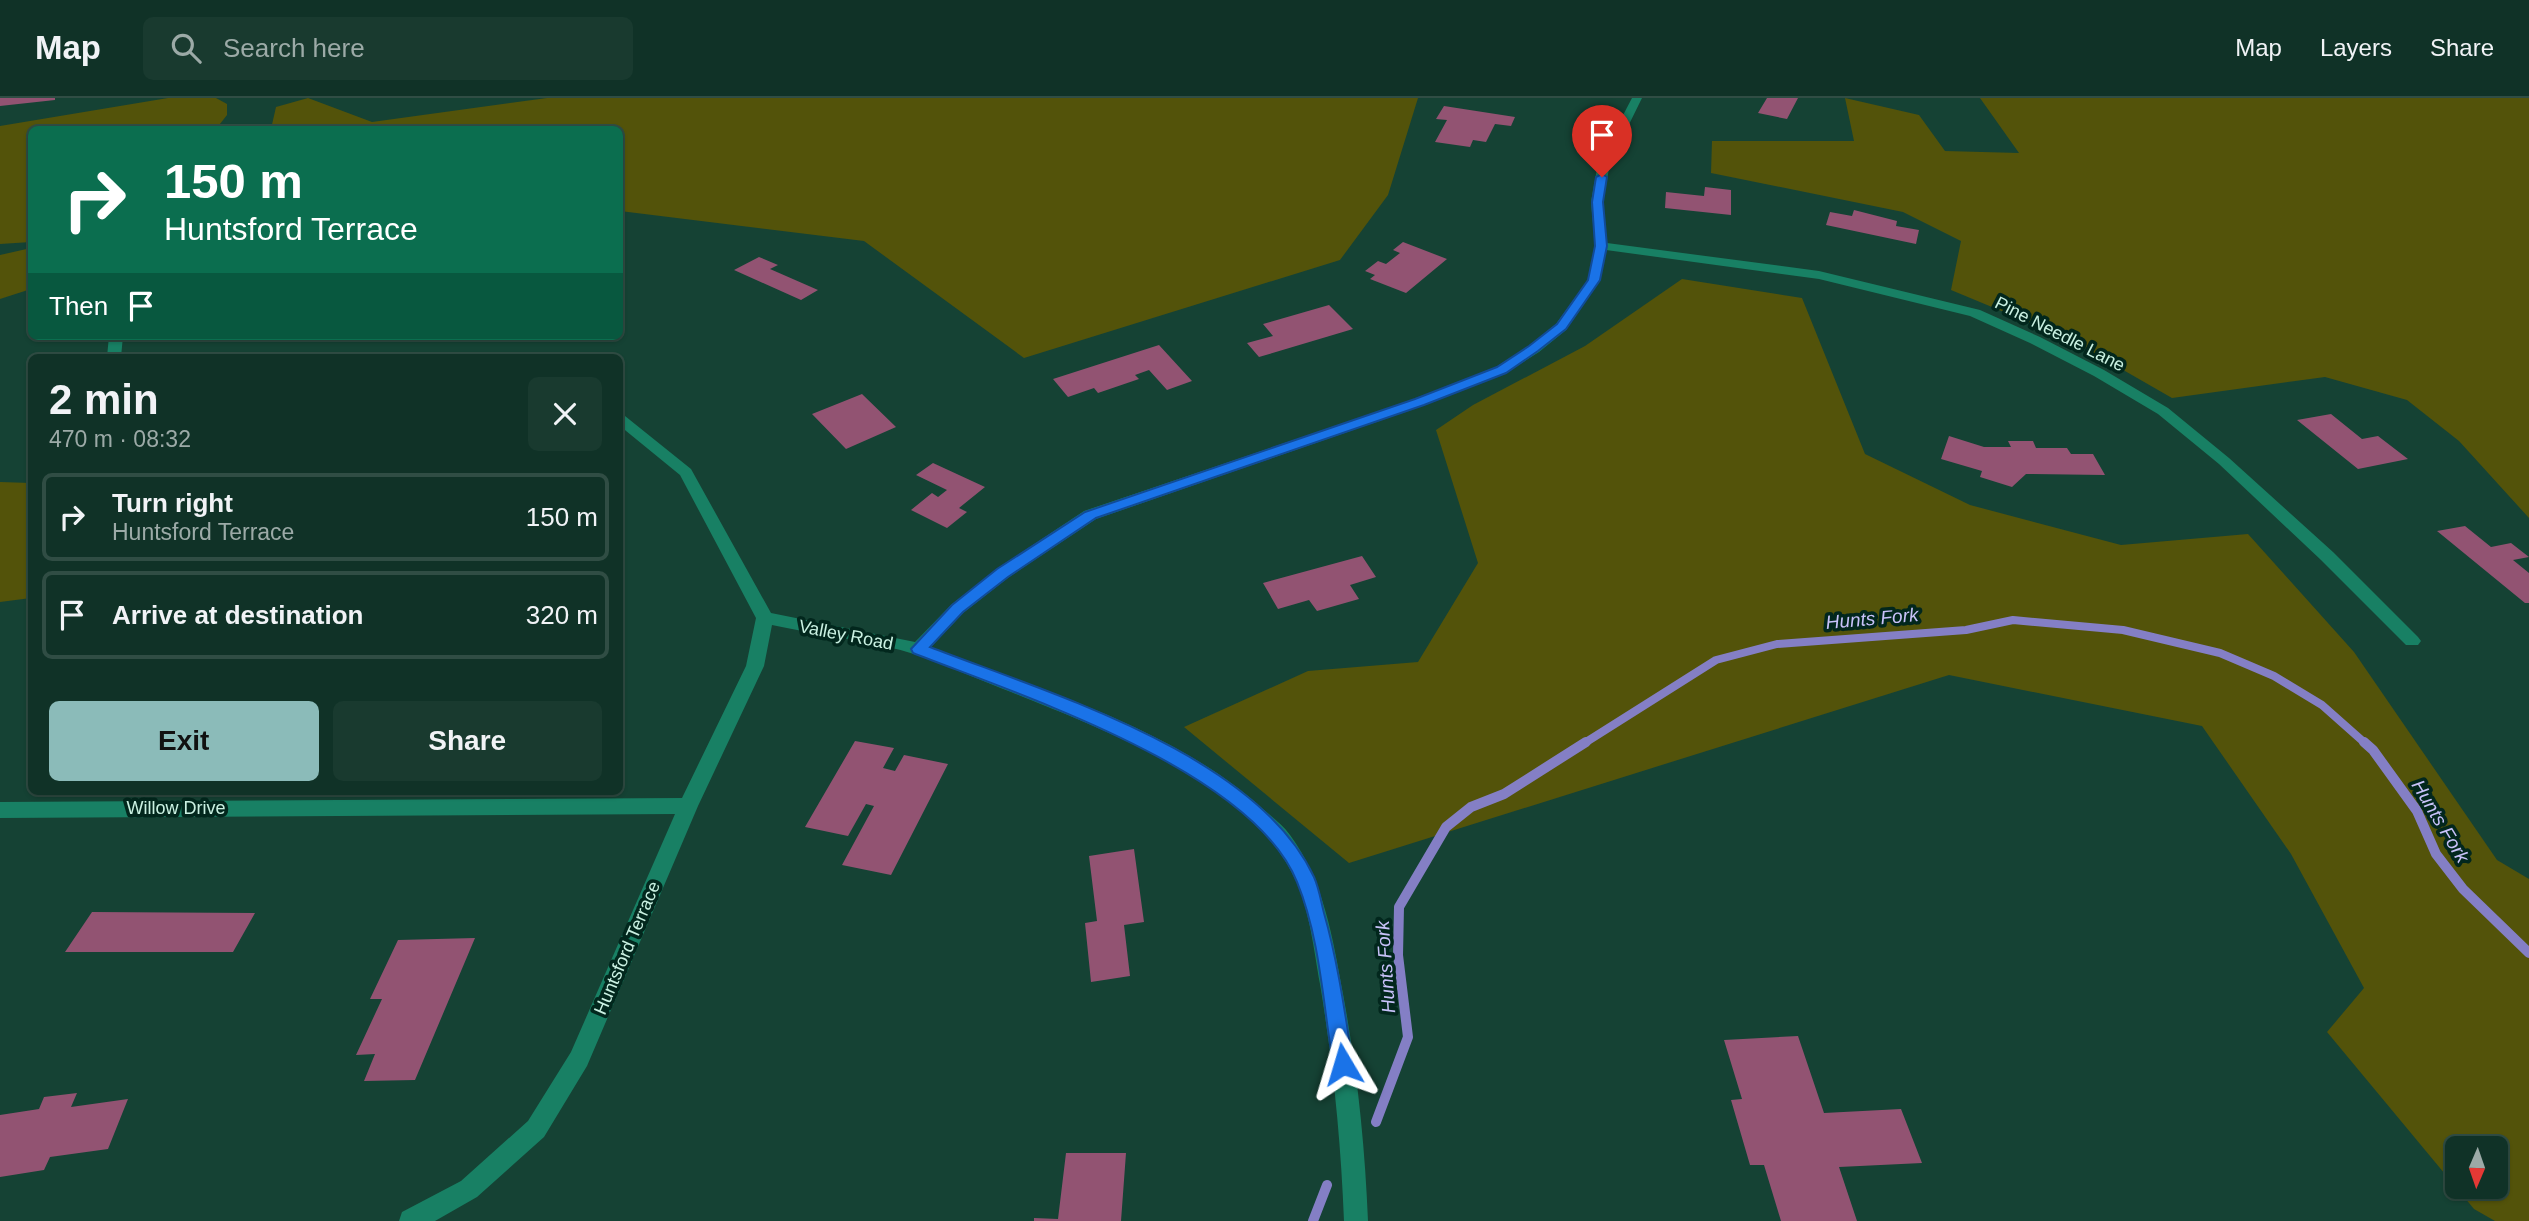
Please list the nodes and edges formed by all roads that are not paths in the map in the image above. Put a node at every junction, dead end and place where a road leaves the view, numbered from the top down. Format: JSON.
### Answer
{"nodes":[{"id":1,"x":1637,"y":98,"type":"edge"},
{"id":2,"x":1601,"y":246,"type":"junction"},
{"id":3,"x":623,"y":421,"type":"edge"},
{"id":4,"x":765,"y":618,"type":"junction"},
{"id":5,"x":2412,"y":641,"type":"dead end"},
{"id":6,"x":919,"y":649,"type":"junction"},
{"id":7,"x":53,"y":795,"type":"edge"},
{"id":8,"x":688,"y":806,"type":"junction"},
{"id":9,"x":45,"y":808,"type":"junction"},
{"id":10,"x":0,"y":810,"type":"edge"},
{"id":11,"x":411,"y":1221,"type":"edge"},
{"id":12,"x":1356,"y":1221,"type":"edge"}],
"edges":[{"from":1,"to":2,"type":"street"},
{"from":2,"to":5,"type":"street","name":"Pine Needle Lane"},
{"from":2,"to":6,"type":"street"},
{"from":3,"to":4,"type":"street"},
{"from":4,"to":6,"type":"street","name":"Valley Road"},
{"from":4,"to":8,"type":"street","name":"Huntsford Terrace"},
{"from":6,"to":12,"type":"street","name":"Valley Road"},
{"from":7,"to":9,"type":"street"},
{"from":8,"to":9,"type":"street","name":"Willow Drive"},
{"from":8,"to":11,"type":"street","name":"Huntsford Terrace"},
{"from":9,"to":10,"type":"street","name":"Willow Drive"}]}
